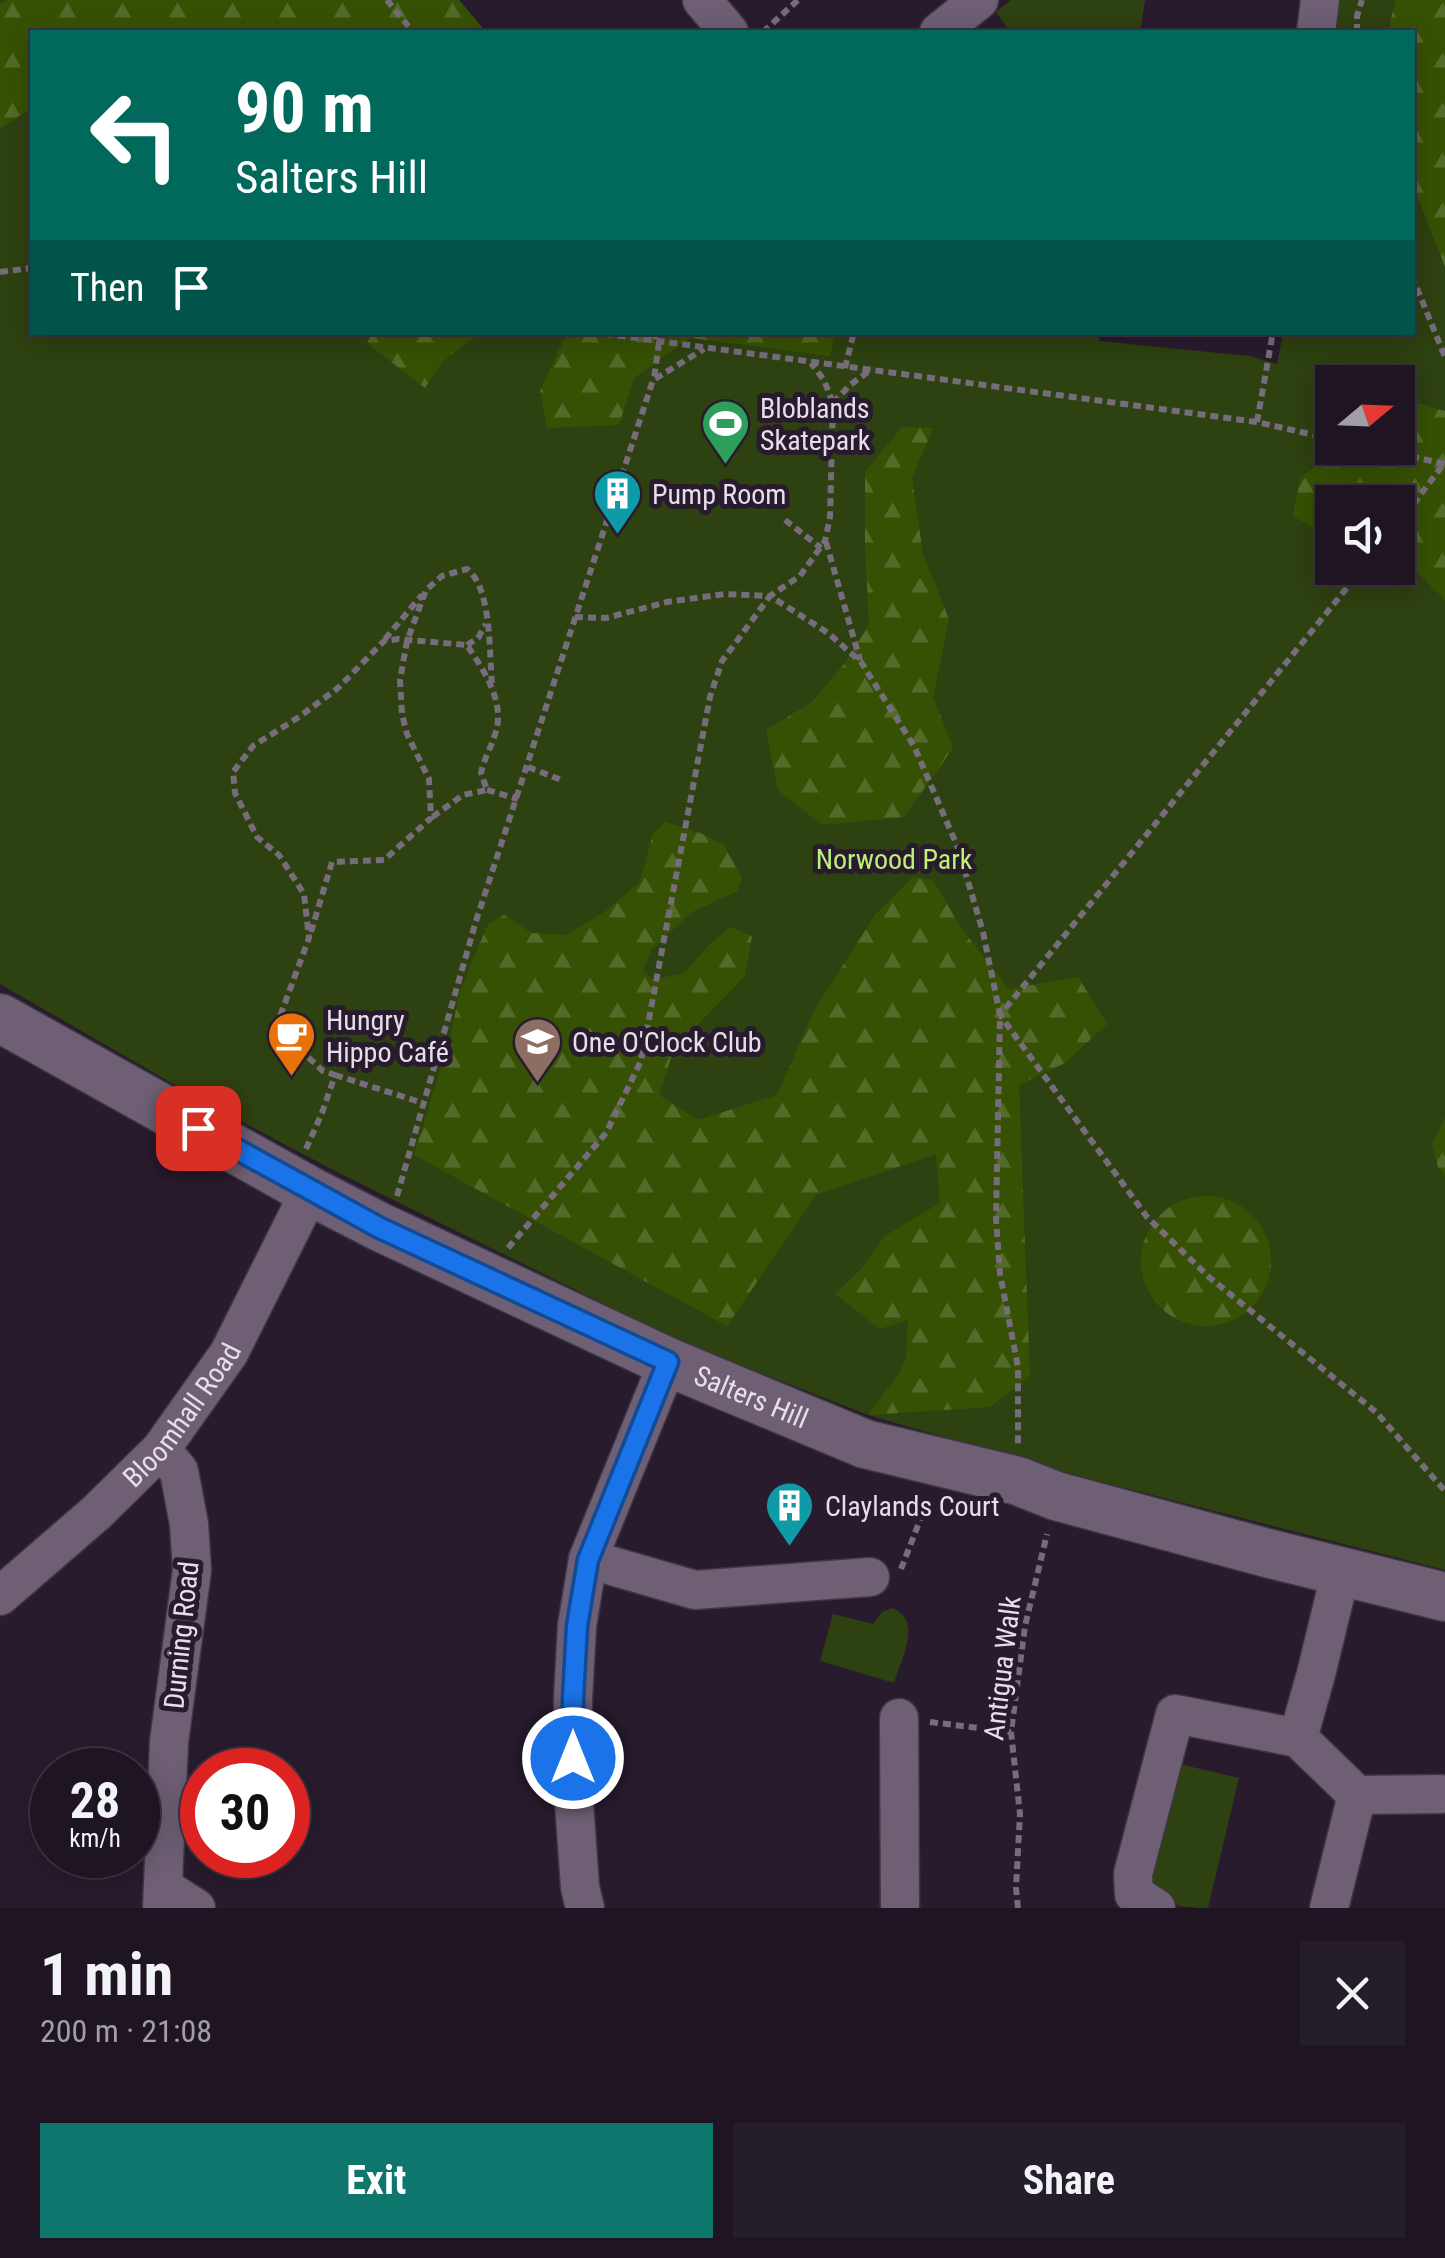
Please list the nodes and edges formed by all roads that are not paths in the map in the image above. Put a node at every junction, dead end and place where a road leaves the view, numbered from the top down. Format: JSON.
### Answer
{"nodes":[{"id":1,"x":702,"y":0,"type":"edge"},
{"id":2,"x":979,"y":0,"type":"edge"},
{"id":3,"x":1320,"y":0,"type":"edge"},
{"id":4,"x":727,"y":30,"type":"edge"},
{"id":5,"x":942,"y":30,"type":"edge"},
{"id":6,"x":1316,"y":30,"type":"edge"},
{"id":7,"x":0,"y":1018,"type":"edge"},
{"id":8,"x":300,"y":1186,"type":"junction"},
{"id":9,"x":668,"y":1362,"type":"junction"},
{"id":10,"x":160,"y":1449,"type":"junction"},
{"id":11,"x":588,"y":1560,"type":"junction"},
{"id":12,"x":1341,"y":1571,"type":"junction"},
{"id":13,"x":883,"y":1580,"type":"road end"},
{"id":14,"x":0,"y":1596,"type":"edge"},
{"id":15,"x":1445,"y":1597,"type":"edge"},
{"id":16,"x":899,"y":1718,"type":"road end"},
{"id":17,"x":1298,"y":1738,"type":"junction"},
{"id":18,"x":1441,"y":1794,"type":"dead end"},
{"id":19,"x":1358,"y":1795,"type":"junction"},
{"id":20,"x":163,"y":1898,"type":"edge"},
{"id":21,"x":196,"y":1908,"type":"edge"},
{"id":22,"x":585,"y":1908,"type":"edge"},
{"id":23,"x":900,"y":1908,"type":"edge"},
{"id":24,"x":1156,"y":1908,"type":"edge"},
{"id":25,"x":1329,"y":1908,"type":"edge"}],
"edges":[{"from":1,"to":4,"type":"street"},
{"from":2,"to":5,"type":"street"},
{"from":3,"to":6,"type":"street"},
{"from":7,"to":8,"type":"street","name":"Salters Hill"},
{"from":8,"to":9,"type":"street","name":"Salters Hill"},
{"from":8,"to":10,"type":"street","name":"Bloomhall Road"},
{"from":9,"to":11,"type":"street"},
{"from":9,"to":12,"type":"street","name":"Salters Hill"},
{"from":10,"to":14,"type":"street","name":"Bloomhall Road"},
{"from":10,"to":20,"type":"street","name":"Durning Road"},
{"from":11,"to":13,"type":"street"},
{"from":11,"to":22,"type":"street"},
{"from":12,"to":15,"type":"street","name":"Salters Hill"},
{"from":12,"to":17,"type":"street"},
{"from":16,"to":23,"type":"street"},
{"from":17,"to":19,"type":"street"},
{"from":17,"to":24,"type":"street"},
{"from":18,"to":19,"type":"street"},
{"from":19,"to":25,"type":"street"},
{"from":20,"to":21,"type":"street","name":"Durning Road"}]}
